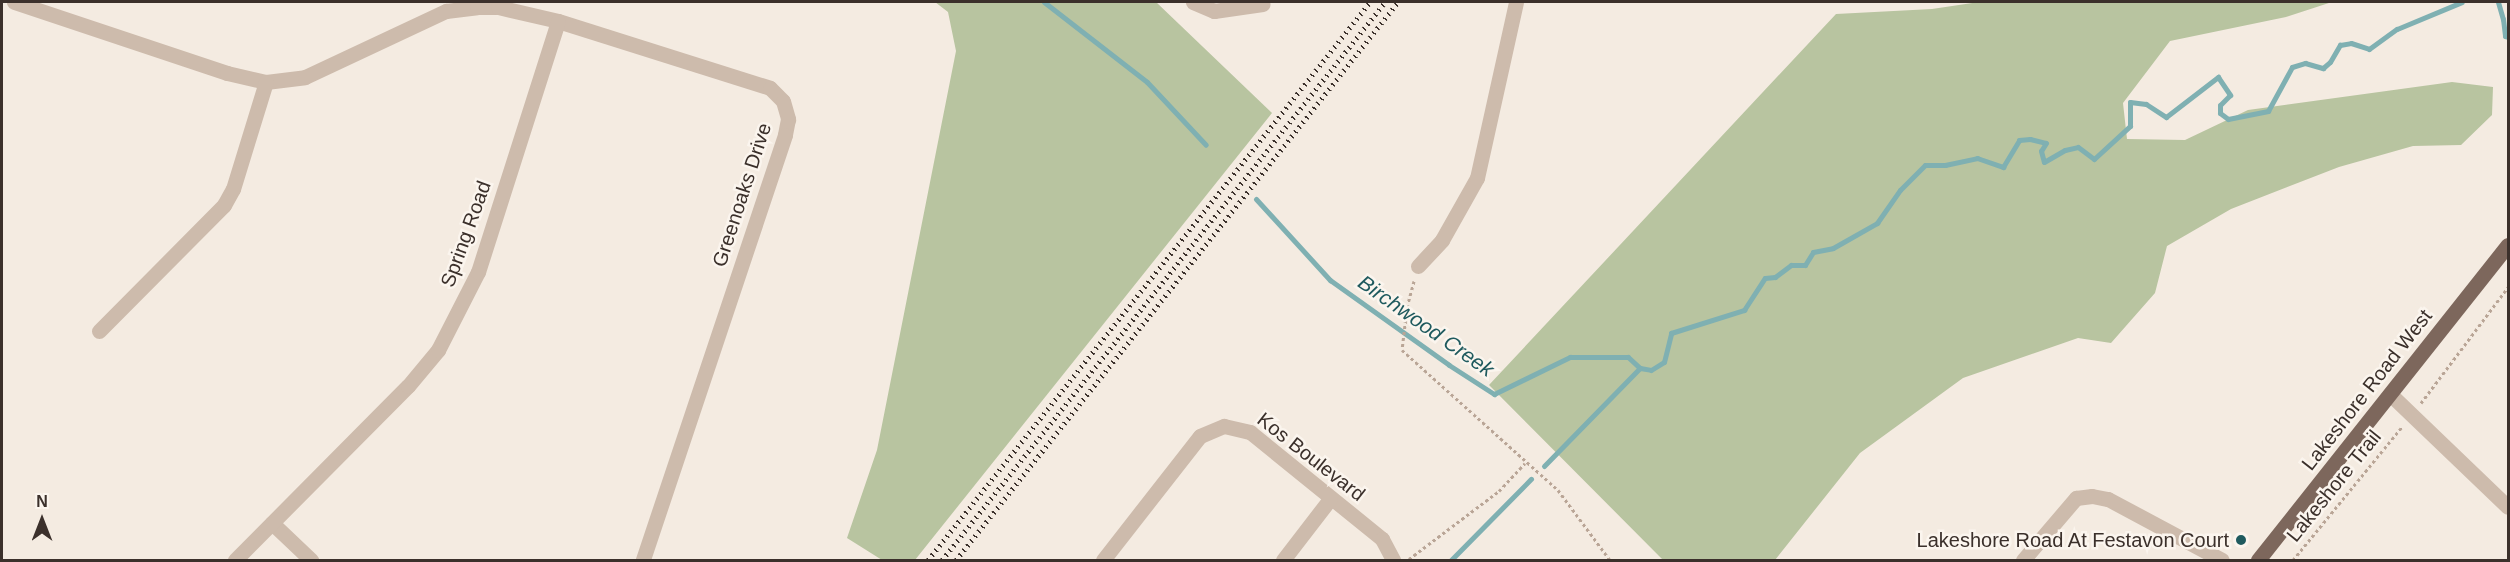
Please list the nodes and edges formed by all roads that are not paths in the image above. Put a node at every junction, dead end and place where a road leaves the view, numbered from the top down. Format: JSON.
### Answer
{"nodes":[{"id":1,"x":14,"y":2,"type":"edge"},
{"id":2,"x":1193,"y":2,"type":"edge"},
{"id":3,"x":1516,"y":2,"type":"edge"},
{"id":4,"x":1263,"y":4,"type":"dead end"},
{"id":5,"x":558,"y":21,"type":"junction"},
{"id":6,"x":266,"y":82,"type":"junction"},
{"id":7,"x":2508,"y":245,"type":"edge"},
{"id":8,"x":1418,"y":266,"type":"road end"},
{"id":9,"x":99,"y":331,"type":"dead end"},
{"id":10,"x":2390,"y":394,"type":"junction"},
{"id":11,"x":1330,"y":499,"type":"junction"},
{"id":12,"x":2508,"y":507,"type":"edge"},
{"id":13,"x":272,"y":523,"type":"junction"},
{"id":14,"x":235,"y":561,"type":"edge"},
{"id":15,"x":311,"y":561,"type":"edge"},
{"id":16,"x":643,"y":561,"type":"edge"},
{"id":17,"x":1103,"y":561,"type":"edge"},
{"id":18,"x":1283,"y":561,"type":"edge"},
{"id":19,"x":1393,"y":561,"type":"edge"},
{"id":20,"x":2023,"y":561,"type":"edge"},
{"id":21,"x":2222,"y":561,"type":"edge"},
{"id":22,"x":2258,"y":561,"type":"edge"}],
"edges":[{"from":1,"to":6,"type":"street","name":"Greenoaks Drive"},
{"from":2,"to":4,"type":"street"},
{"from":3,"to":8,"type":"street"},
{"from":5,"to":6,"type":"street","name":"Greenoaks Drive"},
{"from":5,"to":13,"type":"street","name":"Spring Road"},
{"from":5,"to":16,"type":"street","name":"Greenoaks Drive"},
{"from":6,"to":9,"type":"street"},
{"from":7,"to":10,"type":"main road","name":"Lakeshore Road West"},
{"from":10,"to":12,"type":"street"},
{"from":10,"to":22,"type":"main road","name":"Lakeshore Road West"},
{"from":11,"to":17,"type":"street","name":"Kos Boulevard"},
{"from":11,"to":18,"type":"street"},
{"from":11,"to":19,"type":"street","name":"Kos Boulevard"},
{"from":13,"to":14,"type":"street","name":"Spring Road"},
{"from":13,"to":15,"type":"street"},
{"from":20,"to":21,"type":"street"}]}
